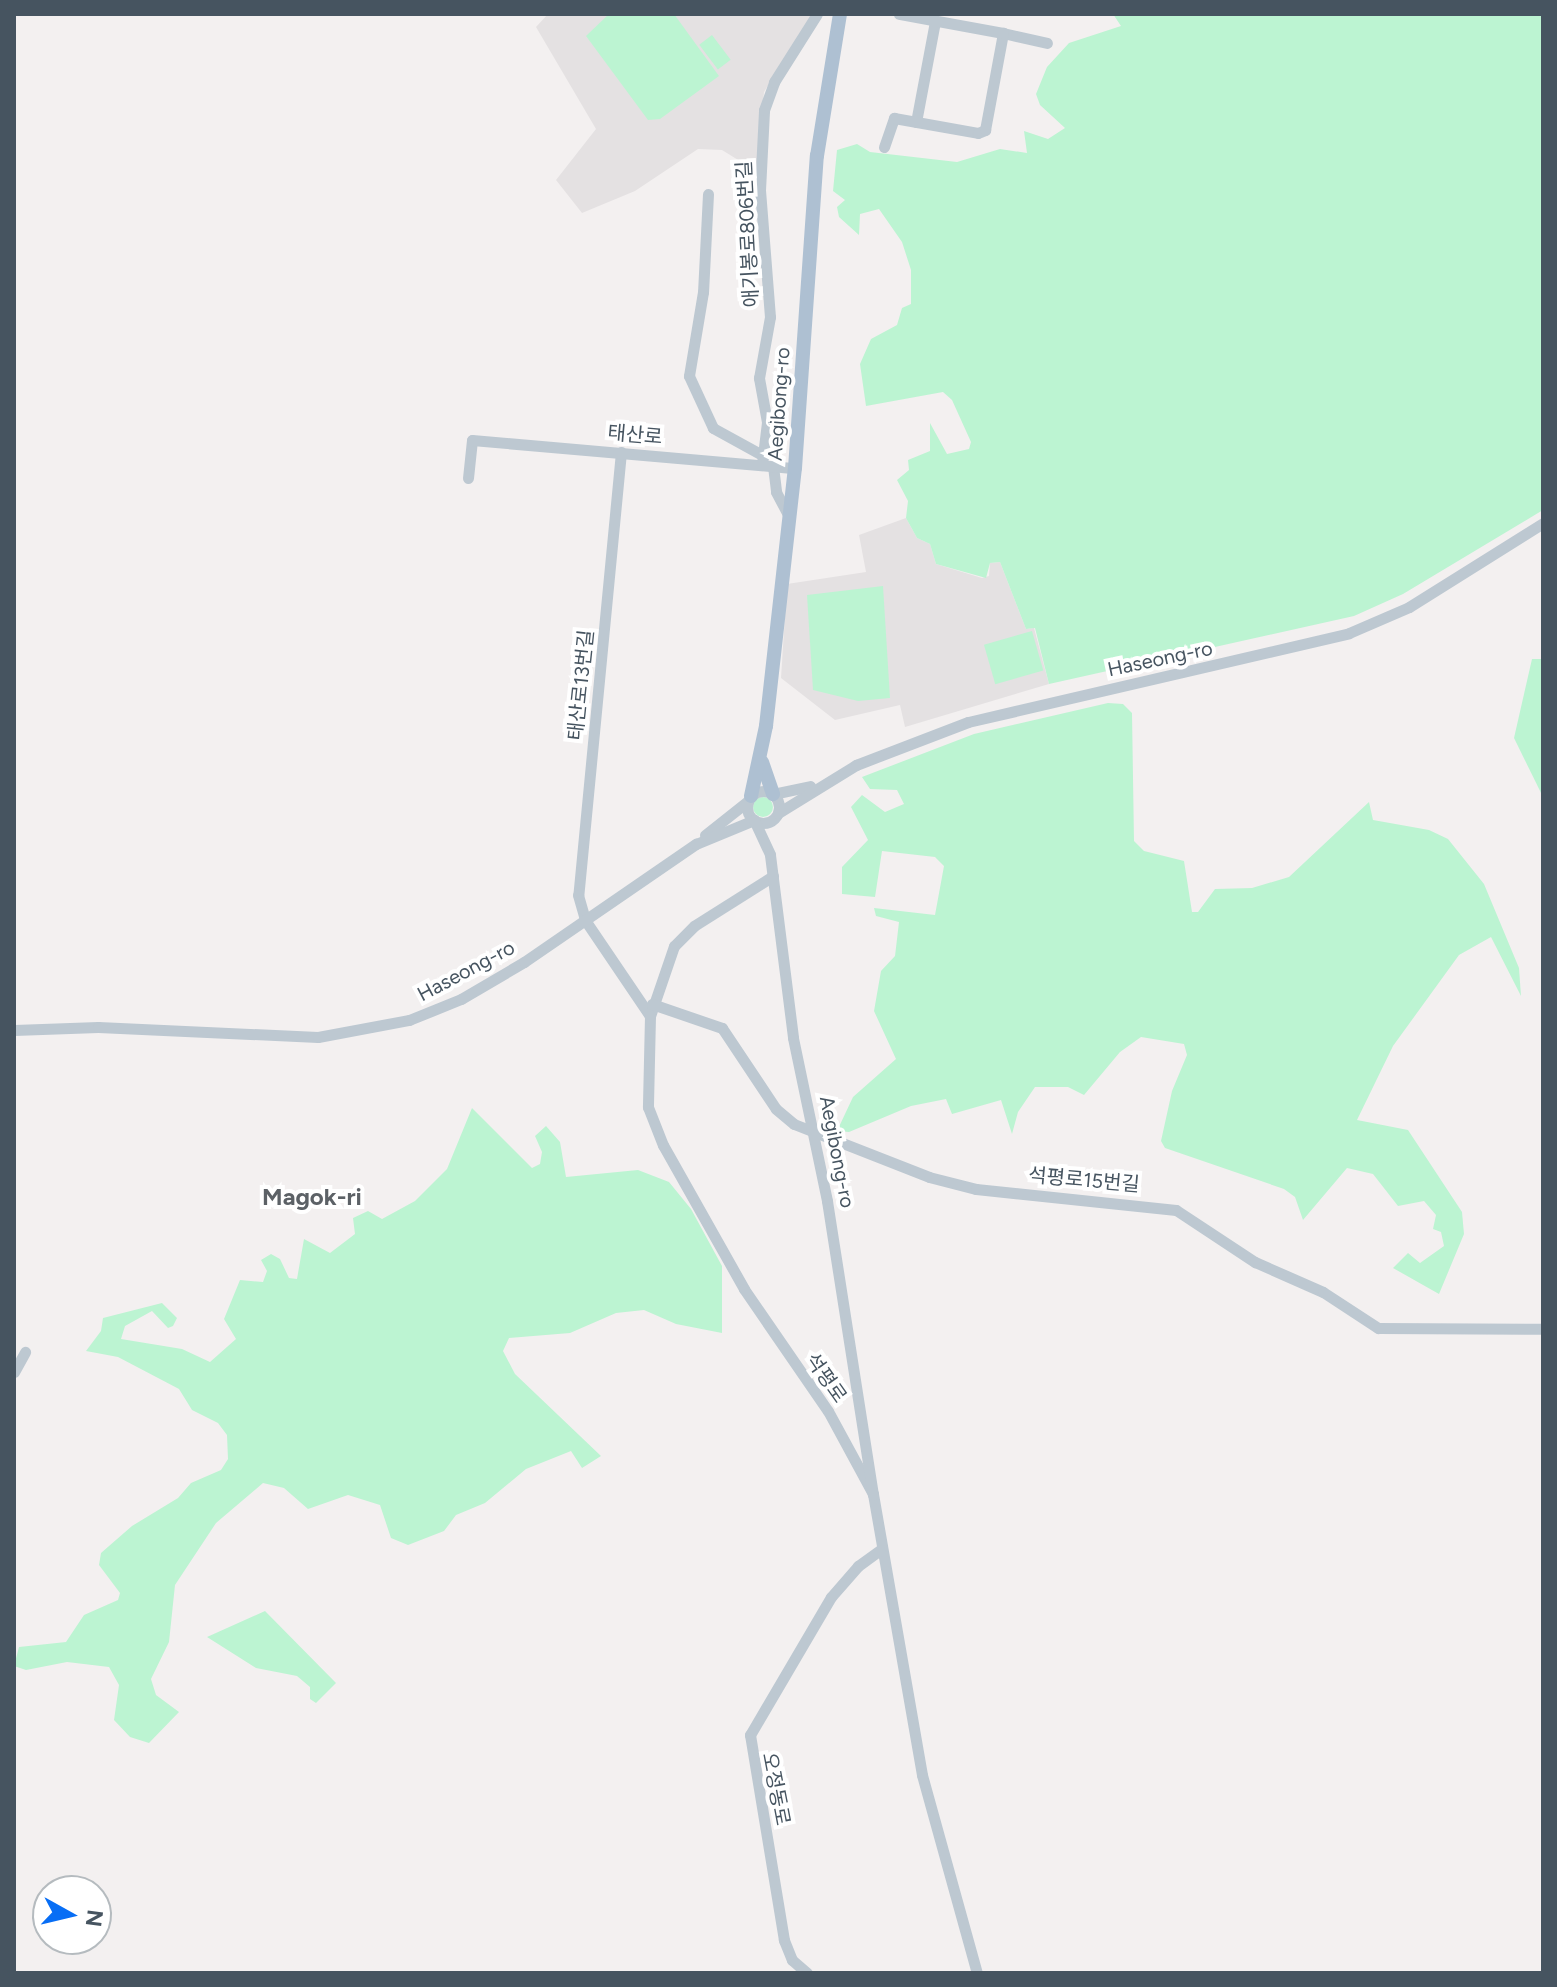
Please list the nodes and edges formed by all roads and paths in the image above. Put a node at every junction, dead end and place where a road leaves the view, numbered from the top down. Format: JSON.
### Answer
{"nodes":[{"id":1,"x":817,"y":14,"type":"edge"},
{"id":2,"x":840,"y":14,"type":"edge"},
{"id":3,"x":899,"y":14,"type":"edge"},
{"id":4,"x":935,"y":21,"type":"junction"},
{"id":5,"x":1003,"y":33,"type":"junction"},
{"id":6,"x":1047,"y":43,"type":"dead end"},
{"id":7,"x":916,"y":122,"type":"junction"},
{"id":8,"x":884,"y":147,"type":"dead end"},
{"id":9,"x":708,"y":194,"type":"dead end"},
{"id":10,"x":713,"y":428,"type":"joint"},
{"id":11,"x":621,"y":452,"type":"junction"},
{"id":12,"x":766,"y":462,"type":"junction"},
{"id":13,"x":795,"y":468,"type":"junction"},
{"id":14,"x":468,"y":478,"type":"dead end"},
{"id":15,"x":787,"y":513,"type":"junction"},
{"id":16,"x":1543,"y":523,"type":"edge"},
{"id":17,"x":762,"y":762,"type":"junction"},
{"id":18,"x":819,"y":784,"type":"junction"},
{"id":19,"x":773,"y":794,"type":"junction"},
{"id":20,"x":749,"y":798,"type":"junction"},
{"id":21,"x":776,"y":815,"type":"junction"},
{"id":22,"x":754,"y":820,"type":"junction"},
{"id":23,"x":696,"y":844,"type":"junction"},
{"id":24,"x":770,"y":855,"type":"junction"},
{"id":25,"x":773,"y":876,"type":"junction"},
{"id":26,"x":585,"y":920,"type":"junction"},
{"id":27,"x":651,"y":1010,"type":"junction"},
{"id":28,"x":14,"y":1030,"type":"edge"},
{"id":29,"x":816,"y":1135,"type":"junction"},
{"id":30,"x":1543,"y":1329,"type":"edge"},
{"id":31,"x":25,"y":1352,"type":"dead end"},
{"id":32,"x":14,"y":1372,"type":"edge"},
{"id":33,"x":873,"y":1494,"type":"junction"},
{"id":34,"x":880,"y":1550,"type":"junction"},
{"id":35,"x":807,"y":1973,"type":"edge"},
{"id":36,"x":977,"y":1973,"type":"edge"}],
"edges":[{"from":1,"to":12,"type":"street","name":"애기봉로806번길"},
{"from":2,"to":13,"type":"main road","name":"Aegibong-ro"},
{"from":3,"to":4,"type":"street"},
{"from":4,"to":5,"type":"street"},
{"from":4,"to":7,"type":"street"},
{"from":5,"to":6,"type":"street"},
{"from":5,"to":7,"type":"street"},
{"from":7,"to":8,"type":"street"},
{"from":9,"to":10,"type":"street","name":"애기봉로806번길"},
{"from":10,"to":12,"type":"street","name":"태산로"},
{"from":11,"to":12,"type":"street","name":"태산로"},
{"from":11,"to":14,"type":"street","name":"태산로"},
{"from":11,"to":26,"type":"street","name":"태산로13번길"},
{"from":12,"to":13,"type":"street","name":"태산로"},
{"from":12,"to":15,"type":"street","name":"애기봉로806번길"},
{"from":13,"to":15,"type":"main road","name":"Aegibong-ro"},
{"from":15,"to":17,"type":"main road","name":"Aegibong-ro"},
{"from":16,"to":18,"type":"street","name":"Haseong-ro"},
{"from":17,"to":19,"type":"main road"},
{"from":17,"to":20,"type":"main road","name":"Aegibong-ro"},
{"from":18,"to":19,"type":"street"},
{"from":18,"to":21,"type":"street","name":"Haseong-ro"},
{"from":19,"to":20,"type":"street"},
{"from":19,"to":21,"type":"street"},
{"from":20,"to":22,"type":"street","name":"Aegibong-ro"},
{"from":20,"to":23,"type":"street"},
{"from":21,"to":22,"type":"street","name":"Haseong-ro"},
{"from":21,"to":24,"type":"street"},
{"from":22,"to":23,"type":"street","name":"Haseong-ro"},
{"from":22,"to":24,"type":"street","name":"Aegibong-ro"},
{"from":23,"to":26,"type":"street","name":"Haseong-ro"},
{"from":24,"to":25,"type":"street","name":"Aegibong-ro"},
{"from":25,"to":27,"type":"street","name":"석평로"},
{"from":25,"to":29,"type":"street","name":"Aegibong-ro"},
{"from":26,"to":27,"type":"street"},
{"from":26,"to":28,"type":"street","name":"Haseong-ro"},
{"from":27,"to":29,"type":"street","name":"석평로15번길"},
{"from":27,"to":33,"type":"street","name":"석평로"},
{"from":29,"to":30,"type":"street","name":"석평로15번길"},
{"from":29,"to":33,"type":"street","name":"Aegibong-ro"},
{"from":31,"to":32,"type":"street"},
{"from":33,"to":34,"type":"street","name":"석평로"},
{"from":34,"to":35,"type":"street","name":"오정동로"},
{"from":34,"to":36,"type":"street","name":"석평로"}]}
